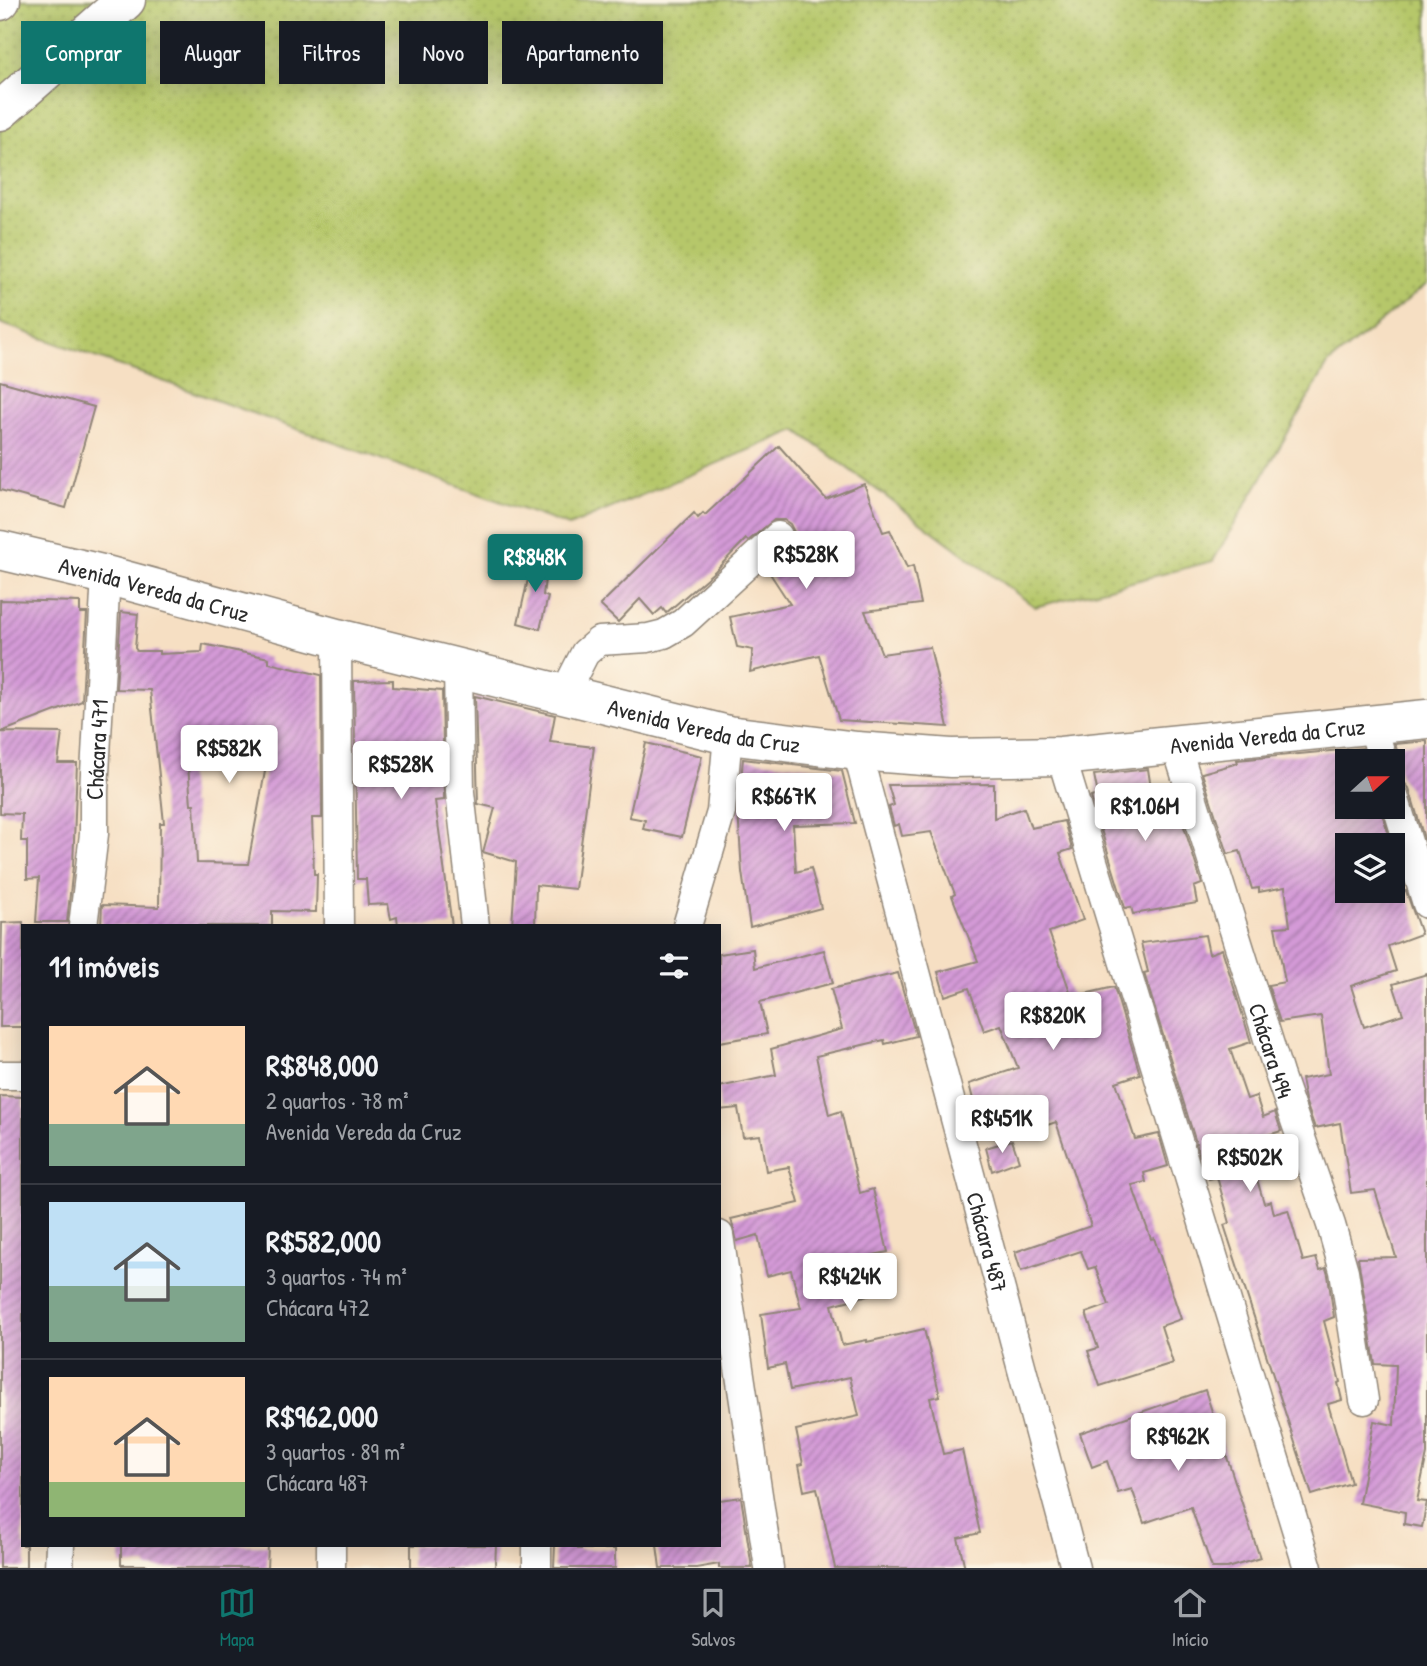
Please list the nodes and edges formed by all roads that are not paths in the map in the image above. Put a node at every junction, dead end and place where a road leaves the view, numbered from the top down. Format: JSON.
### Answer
{"nodes":[{"id":1,"x":126,"y":0,"type":"edge"},
{"id":2,"x":0,"y":111,"type":"edge"},
{"id":3,"x":778,"y":536,"type":"dead end"},
{"id":4,"x":0,"y":550,"type":"edge"},
{"id":5,"x":106,"y":575,"type":"junction"},
{"id":6,"x":337,"y":638,"type":"junction"},
{"id":7,"x":458,"y":667,"type":"junction"},
{"id":8,"x":564,"y":694,"type":"junction"},
{"id":9,"x":1427,"y":719,"type":"edge"},
{"id":10,"x":1372,"y":724,"type":"junction"},
{"id":11,"x":728,"y":735,"type":"junction"},
{"id":12,"x":1176,"y":745,"type":"junction"},
{"id":13,"x":1379,"y":749,"type":"edge"},
{"id":14,"x":857,"y":751,"type":"junction"},
{"id":15,"x":1061,"y":756,"type":"junction"},
{"id":16,"x":1401,"y":819,"type":"edge"},
{"id":17,"x":1427,"y":904,"type":"edge"},
{"id":18,"x":83,"y":924,"type":"edge"},
{"id":19,"x":339,"y":924,"type":"edge"},
{"id":20,"x":475,"y":924,"type":"edge"},
{"id":21,"x":688,"y":924,"type":"edge"},
{"id":22,"x":0,"y":1075,"type":"edge"},
{"id":23,"x":21,"y":1075,"type":"edge"},
{"id":24,"x":721,"y":1248,"type":"edge"},
{"id":25,"x":1364,"y":1401,"type":"dead end"},
{"id":26,"x":60,"y":1547,"type":"edge"},
{"id":27,"x":331,"y":1547,"type":"edge"},
{"id":28,"x":537,"y":1547,"type":"edge"},
{"id":29,"x":59,"y":1568,"type":"edge"},
{"id":30,"x":331,"y":1568,"type":"edge"},
{"id":31,"x":537,"y":1568,"type":"edge"},
{"id":32,"x":769,"y":1568,"type":"edge"},
{"id":33,"x":1075,"y":1568,"type":"edge"},
{"id":34,"x":1308,"y":1568,"type":"edge"}],
"edges":[{"from":1,"to":2,"type":"street"},
{"from":3,"to":8,"type":"street"},
{"from":4,"to":5,"type":"street","name":"Avenida Vereda da Cruz"},
{"from":5,"to":6,"type":"street","name":"Avenida Vereda da Cruz"},
{"from":5,"to":18,"type":"street","name":"Chácara 471"},
{"from":6,"to":7,"type":"street","name":"Avenida Vereda da Cruz"},
{"from":6,"to":19,"type":"street"},
{"from":7,"to":8,"type":"street","name":"Avenida Vereda da Cruz"},
{"from":7,"to":20,"type":"street"},
{"from":8,"to":11,"type":"street","name":"Avenida Vereda da Cruz"},
{"from":9,"to":10,"type":"street","name":"Avenida Vereda da Cruz"},
{"from":10,"to":12,"type":"street","name":"Avenida Vereda da Cruz"},
{"from":10,"to":13,"type":"street"},
{"from":11,"to":14,"type":"street","name":"Avenida Vereda da Cruz"},
{"from":11,"to":21,"type":"street"},
{"from":12,"to":15,"type":"street","name":"Avenida Vereda da Cruz"},
{"from":12,"to":25,"type":"street","name":"Chácara 494"},
{"from":14,"to":15,"type":"street","name":"Avenida Vereda da Cruz"},
{"from":14,"to":33,"type":"street","name":"Chácara 487"},
{"from":15,"to":34,"type":"street"},
{"from":16,"to":17,"type":"street"},
{"from":22,"to":23,"type":"street"},
{"from":24,"to":32,"type":"street"},
{"from":26,"to":29,"type":"street"},
{"from":27,"to":30,"type":"street"},
{"from":28,"to":31,"type":"street"}]}
